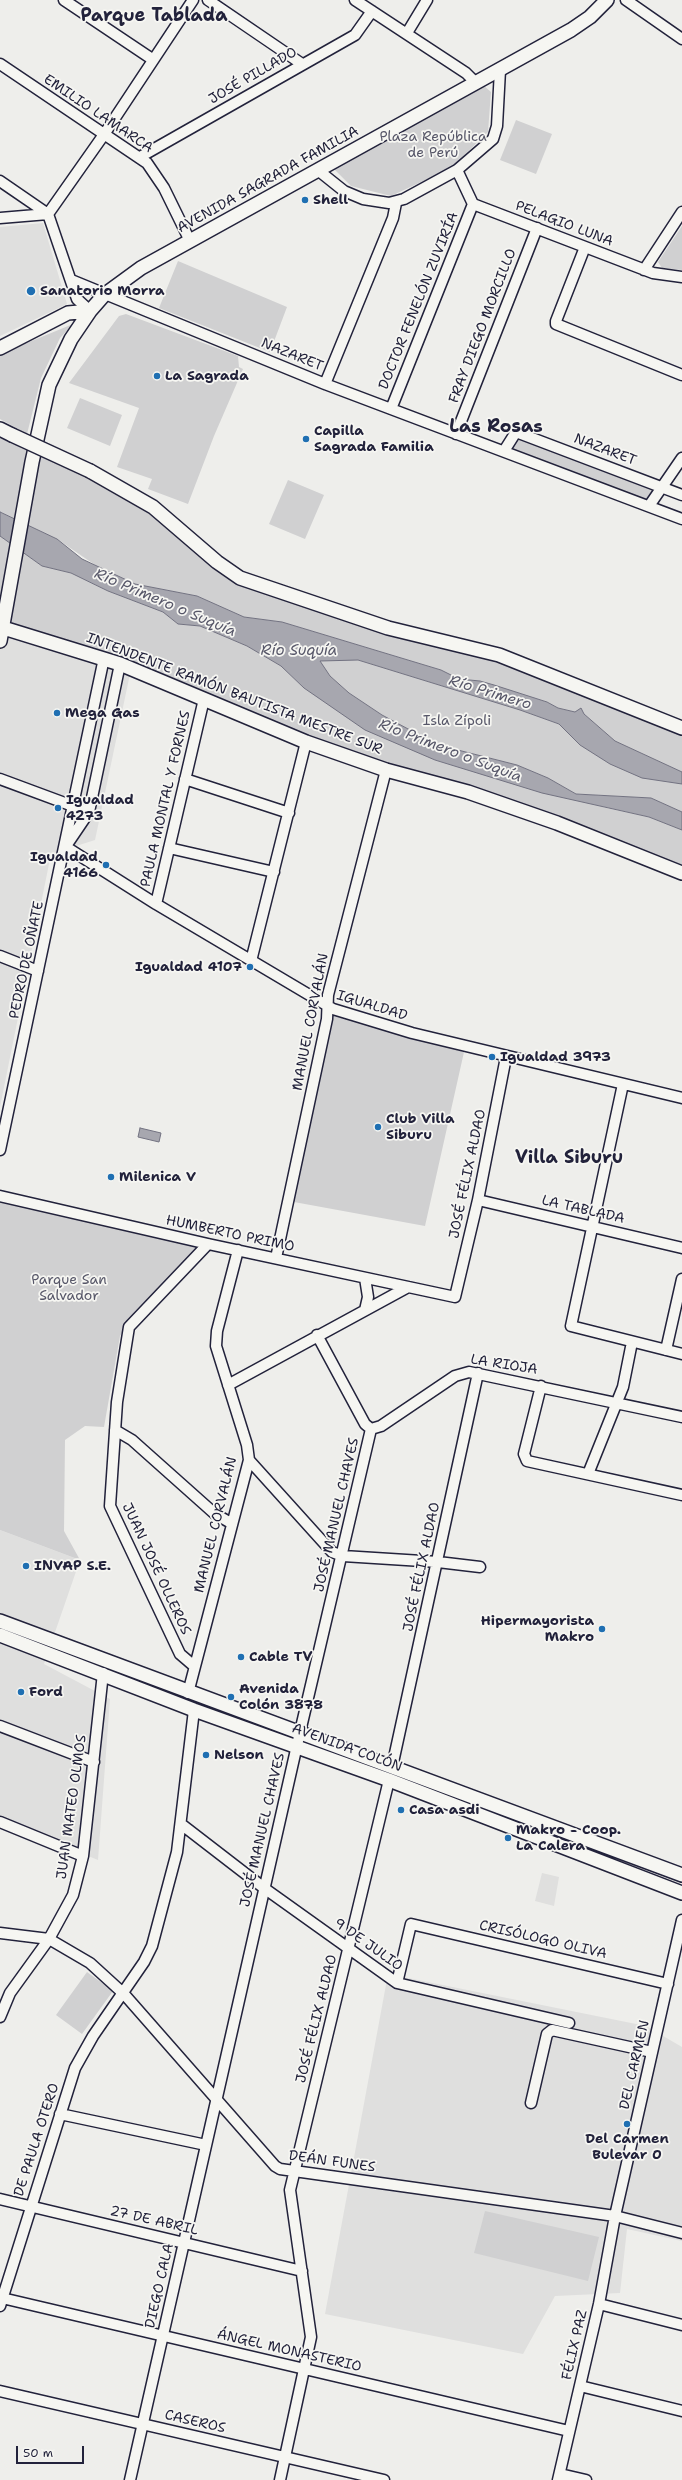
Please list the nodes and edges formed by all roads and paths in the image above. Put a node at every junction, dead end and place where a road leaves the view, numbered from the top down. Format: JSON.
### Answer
{"nodes":[{"id":1,"x":64,"y":0,"type":"edge"},
{"id":2,"x":193,"y":0,"type":"edge"},
{"id":3,"x":208,"y":0,"type":"edge"},
{"id":4,"x":356,"y":0,"type":"edge"},
{"id":5,"x":427,"y":0,"type":"edge"},
{"id":6,"x":607,"y":0,"type":"edge"},
{"id":7,"x":626,"y":0,"type":"edge"},
{"id":8,"x":372,"y":11,"type":"junction"},
{"id":9,"x":407,"y":33,"type":"junction"},
{"id":10,"x":682,"y":39,"type":"edge"},
{"id":11,"x":152,"y":60,"type":"junction"},
{"id":12,"x":0,"y":64,"type":"edge"},
{"id":13,"x":302,"y":64,"type":"junction"},
{"id":14,"x":500,"y":70,"type":"junction"},
{"id":15,"x":476,"y":83,"type":"junction"},
{"id":16,"x":105,"y":133,"type":"junction"},
{"id":17,"x":140,"y":156,"type":"junction"},
{"id":18,"x":457,"y":170,"type":"junction"},
{"id":19,"x":319,"y":171,"type":"junction"},
{"id":20,"x":0,"y":181,"type":"edge"},
{"id":21,"x":396,"y":203,"type":"junction"},
{"id":22,"x":473,"y":204,"type":"junction"},
{"id":23,"x":682,"y":212,"type":"edge"},
{"id":24,"x":48,"y":214,"type":"junction"},
{"id":25,"x":0,"y":218,"type":"edge"},
{"id":26,"x":537,"y":228,"type":"junction"},
{"id":27,"x":190,"y":241,"type":"junction"},
{"id":28,"x":585,"y":247,"type":"junction"},
{"id":29,"x":644,"y":270,"type":"junction"},
{"id":30,"x":682,"y":277,"type":"edge"},
{"id":31,"x":71,"y":280,"type":"junction"},
{"id":32,"x":104,"y":295,"type":"junction"},
{"id":33,"x":90,"y":310,"type":"junction"},
{"id":34,"x":0,"y":348,"type":"edge"},
{"id":35,"x":682,"y":375,"type":"edge"},
{"id":36,"x":325,"y":384,"type":"junction"},
{"id":37,"x":391,"y":409,"type":"junction"},
{"id":38,"x":0,"y":429,"type":"edge"},
{"id":39,"x":456,"y":434,"type":"junction"},
{"id":40,"x":504,"y":451,"type":"junction"},
{"id":41,"x":682,"y":458,"type":"edge"},
{"id":42,"x":662,"y":487,"type":"junction"},
{"id":43,"x":682,"y":495,"type":"edge"},
{"id":44,"x":649,"y":506,"type":"junction"},
{"id":45,"x":682,"y":519,"type":"edge"},
{"id":46,"x":1,"y":628,"type":"edge"},
{"id":47,"x":0,"y":641,"type":"edge"},
{"id":48,"x":104,"y":658,"type":"junction"},
{"id":49,"x":120,"y":664,"type":"junction"},
{"id":50,"x":204,"y":699,"type":"junction"},
{"id":51,"x":682,"y":728,"type":"edge"},
{"id":52,"x":306,"y":742,"type":"junction"},
{"id":53,"x":386,"y":770,"type":"junction"},
{"id":54,"x":0,"y":779,"type":"edge"},
{"id":55,"x":186,"y":779,"type":"junction"},
{"id":56,"x":74,"y":808,"type":"junction"},
{"id":57,"x":89,"y":812,"type":"junction"},
{"id":58,"x":289,"y":813,"type":"junction"},
{"id":59,"x":66,"y":846,"type":"junction"},
{"id":60,"x":169,"y":848,"type":"junction"},
{"id":61,"x":274,"y":872,"type":"junction"},
{"id":62,"x":682,"y":873,"type":"edge"},
{"id":63,"x":156,"y":904,"type":"junction"},
{"id":64,"x":0,"y":956,"type":"edge"},
{"id":65,"x":251,"y":961,"type":"junction"},
{"id":66,"x":38,"y":971,"type":"junction"},
{"id":67,"x":327,"y":1007,"type":"junction"},
{"id":68,"x":506,"y":1056,"type":"junction"},
{"id":69,"x":623,"y":1084,"type":"junction"},
{"id":70,"x":682,"y":1098,"type":"edge"},
{"id":71,"x":3,"y":1116,"type":"edge"},
{"id":72,"x":0,"y":1150,"type":"edge"},
{"id":73,"x":0,"y":1196,"type":"edge"},
{"id":74,"x":478,"y":1200,"type":"junction"},
{"id":75,"x":593,"y":1227,"type":"junction"},
{"id":76,"x":208,"y":1244,"type":"junction"},
{"id":77,"x":682,"y":1248,"type":"edge"},
{"id":78,"x":238,"y":1250,"type":"junction"},
{"id":79,"x":276,"y":1258,"type":"junction"},
{"id":80,"x":365,"y":1278,"type":"junction"},
{"id":81,"x":682,"y":1279,"type":"edge"},
{"id":82,"x":408,"y":1287,"type":"junction"},
{"id":83,"x":455,"y":1297,"type":"joint"},
{"id":84,"x":365,"y":1310,"type":"junction"},
{"id":85,"x":317,"y":1335,"type":"junction"},
{"id":86,"x":632,"y":1342,"type":"junction"},
{"id":87,"x":666,"y":1350,"type":"junction"},
{"id":88,"x":682,"y":1354,"type":"edge"},
{"id":89,"x":478,"y":1373,"type":"junction"},
{"id":90,"x":228,"y":1385,"type":"junction"},
{"id":91,"x":541,"y":1386,"type":"junction"},
{"id":92,"x":618,"y":1402,"type":"junction"},
{"id":93,"x":682,"y":1417,"type":"edge"},
{"id":94,"x":371,"y":1429,"type":"junction"},
{"id":95,"x":115,"y":1430,"type":"junction"},
{"id":96,"x":248,"y":1460,"type":"junction"},
{"id":97,"x":588,"y":1474,"type":"junction"},
{"id":98,"x":682,"y":1495,"type":"edge"},
{"id":99,"x":231,"y":1523,"type":"junction"},
{"id":100,"x":343,"y":1556,"type":"junction"},
{"id":101,"x":438,"y":1562,"type":"junction"},
{"id":102,"x":480,"y":1568,"type":"dead end"},
{"id":103,"x":0,"y":1621,"type":"edge"},
{"id":104,"x":0,"y":1635,"type":"edge"},
{"id":105,"x":194,"y":1666,"type":"junction"},
{"id":106,"x":103,"y":1673,"type":"junction"},
{"id":107,"x":188,"y":1693,"type":"junction"},
{"id":108,"x":194,"y":1710,"type":"junction"},
{"id":109,"x":0,"y":1726,"type":"edge"},
{"id":110,"x":300,"y":1732,"type":"junction"},
{"id":111,"x":297,"y":1746,"type":"junction"},
{"id":112,"x":94,"y":1762,"type":"junction"},
{"id":113,"x":392,"y":1767,"type":"junction"},
{"id":114,"x":389,"y":1780,"type":"junction"},
{"id":115,"x":0,"y":1822,"type":"edge"},
{"id":116,"x":182,"y":1824,"type":"junction"},
{"id":117,"x":83,"y":1856,"type":"junction"},
{"id":118,"x":682,"y":1875,"type":"edge"},
{"id":119,"x":264,"y":1888,"type":"junction"},
{"id":120,"x":682,"y":1893,"type":"edge"},
{"id":121,"x":682,"y":1920,"type":"edge"},
{"id":122,"x":0,"y":1933,"type":"edge"},
{"id":123,"x":50,"y":1938,"type":"junction"},
{"id":124,"x":348,"y":1950,"type":"junction"},
{"id":125,"x":397,"y":1983,"type":"junction"},
{"id":126,"x":668,"y":1984,"type":"junction"},
{"id":127,"x":124,"y":1994,"type":"junction"},
{"id":128,"x":0,"y":2017,"type":"edge"},
{"id":129,"x":569,"y":2023,"type":"dead end"},
{"id":130,"x":652,"y":2052,"type":"junction"},
{"id":131,"x":216,"y":2098,"type":"junction"},
{"id":132,"x":531,"y":2103,"type":"dead end"},
{"id":133,"x":60,"y":2114,"type":"junction"},
{"id":134,"x":206,"y":2145,"type":"junction"},
{"id":135,"x":294,"y":2172,"type":"junction"},
{"id":136,"x":0,"y":2199,"type":"edge"},
{"id":137,"x":31,"y":2206,"type":"junction"},
{"id":138,"x":615,"y":2216,"type":"junction"},
{"id":139,"x":682,"y":2233,"type":"edge"},
{"id":140,"x":184,"y":2242,"type":"junction"},
{"id":141,"x":302,"y":2271,"type":"junction"},
{"id":142,"x":1,"y":2302,"type":"edge"},
{"id":143,"x":599,"y":2304,"type":"junction"},
{"id":144,"x":682,"y":2325,"type":"edge"},
{"id":145,"x":162,"y":2336,"type":"junction"},
{"id":146,"x":304,"y":2369,"type":"junction"},
{"id":147,"x":580,"y":2386,"type":"junction"},
{"id":148,"x":0,"y":2391,"type":"edge"},
{"id":149,"x":682,"y":2411,"type":"edge"},
{"id":150,"x":142,"y":2424,"type":"junction"},
{"id":151,"x":570,"y":2431,"type":"junction"},
{"id":152,"x":285,"y":2457,"type":"junction"},
{"id":153,"x":559,"y":2477,"type":"edge"},
{"id":154,"x":130,"y":2480,"type":"edge"},
{"id":155,"x":280,"y":2480,"type":"edge"},
{"id":156,"x":384,"y":2480,"type":"edge"},
{"id":157,"x":586,"y":2480,"type":"edge"}],
"edges":[{"from":1,"to":11,"type":"street"},
{"from":2,"to":11,"type":"street"},
{"from":3,"to":13,"type":"street"},
{"from":4,"to":8,"type":"street"},
{"from":5,"to":9,"type":"street"},
{"from":6,"to":14,"type":"main road","name":"AVENIDA SAGRADA FAMILIA"},
{"from":7,"to":10,"type":"street"},
{"from":8,"to":9,"type":"street"},
{"from":8,"to":13,"type":"street","name":"JOSÉ PILLADO"},
{"from":9,"to":15,"type":"street"},
{"from":11,"to":16,"type":"street"},
{"from":12,"to":16,"type":"street","name":"EMILIO LAMARCA"},
{"from":13,"to":17,"type":"street","name":"JOSÉ PILLADO"},
{"from":14,"to":15,"type":"main road","name":"AVENIDA SAGRADA FAMILIA"},
{"from":14,"to":18,"type":"street"},
{"from":15,"to":19,"type":"main road","name":"AVENIDA SAGRADA FAMILIA"},
{"from":16,"to":17,"type":"street","name":"EMILIO LAMARCA"},
{"from":16,"to":24,"type":"street"},
{"from":17,"to":27,"type":"street","name":"EMILIO LAMARCA"},
{"from":18,"to":21,"type":"street"},
{"from":18,"to":22,"type":"street"},
{"from":19,"to":21,"type":"street"},
{"from":19,"to":27,"type":"main road","name":"AVENIDA SAGRADA FAMILIA"},
{"from":20,"to":24,"type":"street"},
{"from":21,"to":36,"type":"street"},
{"from":22,"to":26,"type":"street","name":"PELAGIO LUNA"},
{"from":22,"to":37,"type":"street","name":"DOCTOR FENELÓN ZUVIRÍA"},
{"from":23,"to":29,"type":"street"},
{"from":24,"to":25,"type":"street"},
{"from":24,"to":31,"type":"street"},
{"from":26,"to":28,"type":"street","name":"PELAGIO LUNA"},
{"from":26,"to":39,"type":"street","name":"FRAY DIEGO MORCILLO"},
{"from":27,"to":32,"type":"main road","name":"AVENIDA SAGRADA FAMILIA"},
{"from":28,"to":29,"type":"street","name":"PELAGIO LUNA"},
{"from":28,"to":35,"type":"street"},
{"from":29,"to":30,"type":"street","name":"PELAGIO LUNA"},
{"from":31,"to":32,"type":"street","name":"NAZARET"},
{"from":31,"to":33,"type":"street"},
{"from":32,"to":33,"type":"main road","name":"AVENIDA SAGRADA FAMILIA"},
{"from":32,"to":36,"type":"street","name":"NAZARET"},
{"from":33,"to":34,"type":"main road"},
{"from":33,"to":46,"type":"main road","name":"AVENIDA SAGRADA FAMILIA"},
{"from":36,"to":37,"type":"street","name":"NAZARET"},
{"from":37,"to":39,"type":"street","name":"NAZARET"},
{"from":38,"to":51,"type":"main road","bridge":true},
{"from":39,"to":40,"type":"street","name":"NAZARET"},
{"from":40,"to":42,"type":"street","name":"NAZARET"},
{"from":40,"to":44,"type":"street","name":"NAZARET"},
{"from":41,"to":42,"type":"street"},
{"from":42,"to":43,"type":"street","name":"NAZARET"},
{"from":42,"to":44,"type":"street"},
{"from":44,"to":45,"type":"street","name":"NAZARET"},
{"from":46,"to":47,"type":"main road"},
{"from":46,"to":48,"type":"main road","name":"INTENDENTE RAMÓN BAUTISTA MESTRE SUR"},
{"from":48,"to":49,"type":"main road","name":"INTENDENTE RAMÓN BAUTISTA MESTRE SUR"},
{"from":48,"to":56,"type":"street","name":"PEDRO DE OÑATE"},
{"from":49,"to":50,"type":"main road","name":"INTENDENTE RAMÓN BAUTISTA MESTRE SUR"},
{"from":49,"to":57,"type":"street","name":"PEDRO DE OÑATE"},
{"from":50,"to":52,"type":"main road","name":"INTENDENTE RAMÓN BAUTISTA MESTRE SUR"},
{"from":50,"to":55,"type":"street","name":"PAULA MONTAL Y FORNES"},
{"from":52,"to":53,"type":"main road","name":"INTENDENTE RAMÓN BAUTISTA MESTRE SUR"},
{"from":52,"to":58,"type":"street"},
{"from":53,"to":62,"type":"main road","name":"INTENDENTE RAMÓN BAUTISTA MESTRE SUR"},
{"from":53,"to":67,"type":"street","name":"MANUEL CORVALÁN"},
{"from":54,"to":56,"type":"street"},
{"from":55,"to":58,"type":"street"},
{"from":55,"to":60,"type":"street","name":"PAULA MONTAL Y FORNES"},
{"from":56,"to":57,"type":"street"},
{"from":56,"to":59,"type":"street","name":"PEDRO DE OÑATE"},
{"from":57,"to":59,"type":"street","name":"PEDRO DE OÑATE"},
{"from":58,"to":61,"type":"street"},
{"from":59,"to":63,"type":"street","name":"IGUALDAD"},
{"from":59,"to":66,"type":"street","name":"PEDRO DE OÑATE"},
{"from":60,"to":61,"type":"street"},
{"from":60,"to":63,"type":"street","name":"PAULA MONTAL Y FORNES"},
{"from":61,"to":65,"type":"street"},
{"from":63,"to":65,"type":"street","name":"IGUALDAD"},
{"from":64,"to":66,"type":"street"},
{"from":65,"to":67,"type":"street","name":"IGUALDAD"},
{"from":66,"to":71,"type":"street","name":"PEDRO DE OÑATE"},
{"from":67,"to":68,"type":"street","name":"IGUALDAD"},
{"from":67,"to":79,"type":"street","name":"MANUEL CORVALÁN"},
{"from":68,"to":69,"type":"street","name":"IGUALDAD"},
{"from":68,"to":74,"type":"street","name":"JOSÉ FÉLIX ALDAO"},
{"from":69,"to":70,"type":"street","name":"IGUALDAD"},
{"from":69,"to":75,"type":"street"},
{"from":71,"to":72,"type":"street","name":"PEDRO DE OÑATE"},
{"from":73,"to":76,"type":"street","name":"HUMBERTO PRIMO"},
{"from":74,"to":75,"type":"street","name":"LA TABLADA"},
{"from":74,"to":83,"type":"street","name":"JOSÉ FÉLIX ALDAO"},
{"from":75,"to":77,"type":"street","name":"LA TABLADA"},
{"from":75,"to":86,"type":"street"},
{"from":76,"to":78,"type":"street","name":"HUMBERTO PRIMO"},
{"from":76,"to":95,"type":"street","name":"JUAN JOSÉ OLLEROS"},
{"from":78,"to":79,"type":"street","name":"HUMBERTO PRIMO"},
{"from":78,"to":90,"type":"street","name":"MANUEL CORVALÁN"},
{"from":79,"to":80,"type":"street","name":"HUMBERTO PRIMO"},
{"from":80,"to":82,"type":"street","name":"HUMBERTO PRIMO"},
{"from":80,"to":84,"type":"street"},
{"from":81,"to":87,"type":"street"},
{"from":82,"to":83,"type":"street","name":"HUMBERTO PRIMO"},
{"from":82,"to":84,"type":"street"},
{"from":84,"to":85,"type":"street"},
{"from":85,"to":90,"type":"street"},
{"from":85,"to":94,"type":"street"},
{"from":86,"to":87,"type":"street"},
{"from":86,"to":92,"type":"street"},
{"from":87,"to":88,"type":"street"},
{"from":89,"to":91,"type":"street","name":"LA RIOJA"},
{"from":89,"to":94,"type":"street","name":"LA RIOJA"},
{"from":89,"to":101,"type":"street","name":"JOSÉ FÉLIX ALDAO"},
{"from":90,"to":96,"type":"street","name":"MANUEL CORVALÁN"},
{"from":91,"to":92,"type":"street","name":"LA RIOJA"},
{"from":91,"to":97,"type":"street"},
{"from":92,"to":93,"type":"street","name":"LA RIOJA"},
{"from":92,"to":97,"type":"street"},
{"from":94,"to":100,"type":"street","name":"JOSÉ MANUEL CHAVES"},
{"from":95,"to":99,"type":"street"},
{"from":95,"to":105,"type":"street","name":"JUAN JOSÉ OLLEROS"},
{"from":96,"to":99,"type":"street","name":"MANUEL CORVALÁN"},
{"from":96,"to":100,"type":"street"},
{"from":97,"to":98,"type":"street"},
{"from":99,"to":105,"type":"street","name":"MANUEL CORVALÁN"},
{"from":100,"to":101,"type":"street"},
{"from":100,"to":110,"type":"street","name":"JOSÉ MANUEL CHAVES"},
{"from":101,"to":102,"type":"street"},
{"from":101,"to":113,"type":"street","name":"JOSÉ FÉLIX ALDAO"},
{"from":103,"to":107,"type":"main road","name":"AVENIDA COLÓN"},
{"from":104,"to":106,"type":"main road","name":"AVENIDA COLÓN"},
{"from":105,"to":107,"type":"street","name":"MANUEL CORVALÁN"},
{"from":106,"to":108,"type":"main road","name":"AVENIDA COLÓN"},
{"from":106,"to":112,"type":"street","name":"JUAN MATEO OLMOS"},
{"from":107,"to":110,"type":"main road","name":"AVENIDA COLÓN"},
{"from":108,"to":111,"type":"main road","name":"AVENIDA COLÓN"},
{"from":108,"to":116,"type":"street"},
{"from":109,"to":112,"type":"street"},
{"from":110,"to":111,"type":"street","name":"JOSÉ MANUEL CHAVES"},
{"from":110,"to":113,"type":"main road","name":"AVENIDA COLÓN"},
{"from":111,"to":114,"type":"main road","name":"AVENIDA COLÓN"},
{"from":111,"to":119,"type":"street","name":"JOSÉ MANUEL CHAVES"},
{"from":112,"to":117,"type":"street","name":"JUAN MATEO OLMOS"},
{"from":113,"to":118,"type":"main road","name":"AVENIDA COLÓN"},
{"from":114,"to":120,"type":"main road","name":"AVENIDA COLÓN"},
{"from":114,"to":124,"type":"street","name":"JOSÉ FÉLIX ALDAO"},
{"from":115,"to":117,"type":"street"},
{"from":116,"to":119,"type":"street","name":"9 DE JULIO"},
{"from":116,"to":127,"type":"street"},
{"from":117,"to":123,"type":"street","name":"JUAN MATEO OLMOS"},
{"from":119,"to":124,"type":"street","name":"9 DE JULIO"},
{"from":119,"to":131,"type":"street","name":"JOSÉ MANUEL CHAVES"},
{"from":121,"to":126,"type":"street","name":"DEL CARMEN"},
{"from":122,"to":123,"type":"street","name":"DEÁN FUNES"},
{"from":123,"to":127,"type":"street","name":"DEÁN FUNES"},
{"from":123,"to":128,"type":"street","name":"JUAN MATEO OLMOS"},
{"from":124,"to":125,"type":"street","name":"9 DE JULIO"},
{"from":124,"to":135,"type":"street","name":"JOSÉ FÉLIX ALDAO"},
{"from":125,"to":126,"type":"street","name":"CRISÓLOGO OLIVA"},
{"from":125,"to":129,"type":"street","name":"9 DE JULIO"},
{"from":126,"to":130,"type":"street","name":"DEL CARMEN"},
{"from":127,"to":131,"type":"street","name":"DEÁN FUNES"},
{"from":127,"to":133,"type":"street","name":"DE PAULA OTERO"},
{"from":130,"to":132,"type":"street"},
{"from":130,"to":138,"type":"street","name":"DEL CARMEN"},
{"from":131,"to":134,"type":"street","name":"DIEGO CALA"},
{"from":131,"to":135,"type":"street","name":"DEÁN FUNES"},
{"from":133,"to":134,"type":"street"},
{"from":133,"to":137,"type":"street","name":"DE PAULA OTERO"},
{"from":134,"to":140,"type":"street","name":"DIEGO CALA"},
{"from":135,"to":138,"type":"street","name":"DEÁN FUNES"},
{"from":135,"to":141,"type":"street","name":"JOSÉ FÉLIX ALDAO"},
{"from":136,"to":137,"type":"street","name":"27 DE ABRIL"},
{"from":137,"to":140,"type":"street","name":"27 DE ABRIL"},
{"from":137,"to":142,"type":"street","name":"DE PAULA OTERO"},
{"from":138,"to":139,"type":"street","name":"DEÁN FUNES"},
{"from":138,"to":143,"type":"street","name":"FÉLIX PAZ"},
{"from":140,"to":141,"type":"street","name":"27 DE ABRIL"},
{"from":140,"to":145,"type":"street","name":"DIEGO CALA"},
{"from":141,"to":146,"type":"street","name":"JOSÉ FÉLIX ALDAO"},
{"from":142,"to":145,"type":"street","name":"ÁNGEL MONASTERIO"},
{"from":143,"to":144,"type":"street"},
{"from":143,"to":147,"type":"street","name":"FÉLIX PAZ"},
{"from":145,"to":146,"type":"street","name":"ÁNGEL MONASTERIO"},
{"from":145,"to":150,"type":"street","name":"DIEGO CALA"},
{"from":146,"to":151,"type":"street","name":"ÁNGEL MONASTERIO"},
{"from":146,"to":152,"type":"street","name":"JOSÉ FÉLIX ALDAO"},
{"from":147,"to":149,"type":"street"},
{"from":147,"to":151,"type":"street","name":"FÉLIX PAZ"},
{"from":148,"to":150,"type":"street","name":"CASEROS"},
{"from":150,"to":152,"type":"street","name":"CASEROS"},
{"from":150,"to":154,"type":"street","name":"DIEGO CALA"},
{"from":151,"to":153,"type":"street","name":"FÉLIX PAZ"},
{"from":152,"to":155,"type":"street","name":"JOSÉ FÉLIX ALDAO"},
{"from":152,"to":156,"type":"street","name":"CASEROS"},
{"from":153,"to":157,"type":"street"}]}
